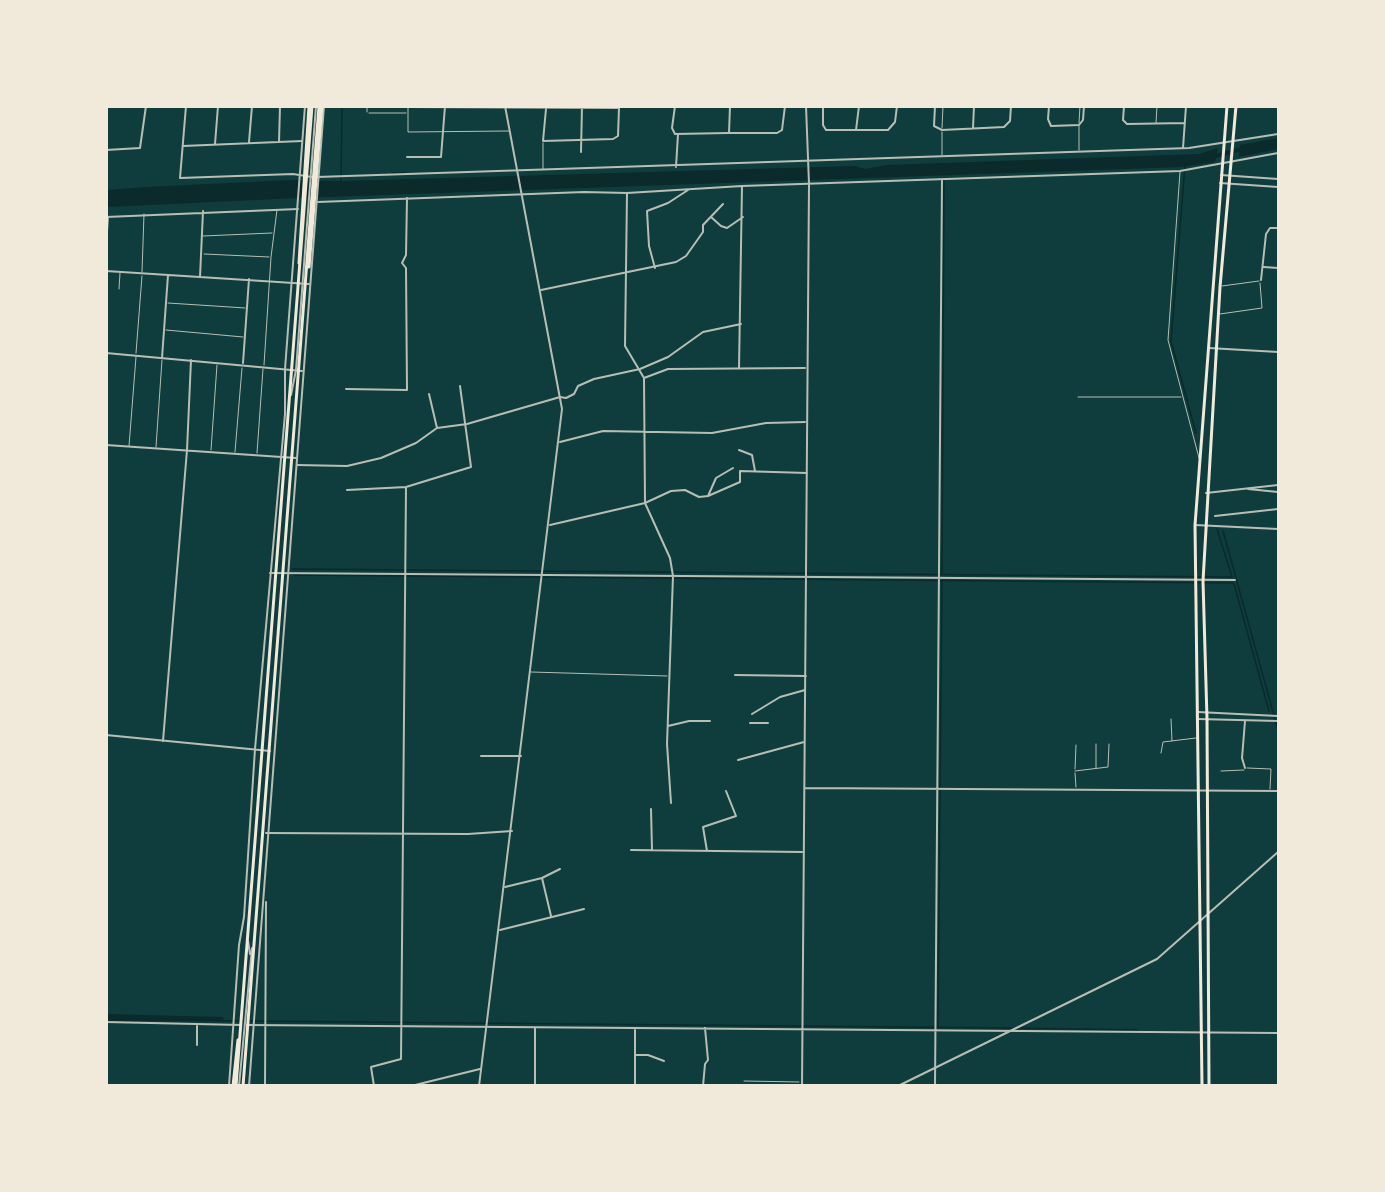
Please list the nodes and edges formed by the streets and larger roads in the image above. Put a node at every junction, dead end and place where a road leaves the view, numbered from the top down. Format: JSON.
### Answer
{"nodes":[{"id":1,"x":108,"y":106,"type":"edge"},
{"id":2,"x":146,"y":106,"type":"edge"},
{"id":3,"x":186,"y":106,"type":"edge"},
{"id":4,"x":218,"y":106,"type":"edge"},
{"id":5,"x":252,"y":106,"type":"edge"},
{"id":6,"x":280,"y":106,"type":"edge"},
{"id":7,"x":315,"y":106,"type":"edge"},
{"id":8,"x":675,"y":106,"type":"edge"},
{"id":9,"x":730,"y":106,"type":"edge"},
{"id":10,"x":785,"y":106,"type":"edge"},
{"id":11,"x":806,"y":106,"type":"edge"},
{"id":12,"x":823,"y":106,"type":"edge"},
{"id":13,"x":859,"y":106,"type":"edge"},
{"id":14,"x":897,"y":106,"type":"edge"},
{"id":15,"x":935,"y":106,"type":"edge"},
{"id":16,"x":974,"y":106,"type":"edge"},
{"id":17,"x":1011,"y":106,"type":"edge"},
{"id":18,"x":1049,"y":106,"type":"edge"},
{"id":19,"x":1084,"y":106,"type":"edge"},
{"id":20,"x":1124,"y":106,"type":"edge"},
{"id":21,"x":1186,"y":106,"type":"edge"},
{"id":22,"x":1227,"y":106,"type":"edge"},
{"id":23,"x":1236,"y":106,"type":"edge"},
{"id":24,"x":408,"y":107,"type":"edge"},
{"id":25,"x":445,"y":107,"type":"edge"},
{"id":26,"x":505,"y":107,"type":"edge"},
{"id":27,"x":546,"y":107,"type":"edge"},
{"id":28,"x":582,"y":107,"type":"edge"},
{"id":29,"x":619,"y":107,"type":"edge"},
{"id":30,"x":106,"y":114,"type":"edge"},
{"id":31,"x":1185,"y":123,"type":"junction"},
{"id":32,"x":973,"y":128,"type":"junction"},
{"id":33,"x":856,"y":130,"type":"junction"},
{"id":34,"x":729,"y":133,"type":"junction"},
{"id":35,"x":678,"y":134,"type":"junction"},
{"id":36,"x":1278,"y":134,"type":"edge"},
{"id":37,"x":580,"y":139,"type":"junction"},
{"id":38,"x":302,"y":141,"type":"junction"},
{"id":39,"x":1233,"y":141,"type":"junction"},
{"id":40,"x":279,"y":142,"type":"junction"},
{"id":41,"x":249,"y":143,"type":"junction"},
{"id":42,"x":215,"y":144,"type":"junction"},
{"id":43,"x":1223,"y":145,"type":"junction"},
{"id":44,"x":183,"y":146,"type":"junction"},
{"id":45,"x":1183,"y":148,"type":"junction"},
{"id":46,"x":106,"y":150,"type":"edge"},
{"id":47,"x":581,"y":153,"type":"dead end"},
{"id":48,"x":1278,"y":153,"type":"edge"},
{"id":49,"x":407,"y":157,"type":"dead end"},
{"id":50,"x":809,"y":161,"type":"junction"},
{"id":51,"x":1230,"y":162,"type":"junction"},
{"id":52,"x":1222,"y":163,"type":"junction"},
{"id":53,"x":676,"y":167,"type":"junction"},
{"id":54,"x":518,"y":173,"type":"junction"},
{"id":55,"x":1221,"y":175,"type":"junction"},
{"id":56,"x":298,"y":176,"type":"junction"},
{"id":57,"x":1228,"y":176,"type":"junction"},
{"id":58,"x":310,"y":177,"type":"junction"},
{"id":59,"x":319,"y":178,"type":"junction"},
{"id":60,"x":1278,"y":179,"type":"edge"},
{"id":61,"x":942,"y":180,"type":"junction"},
{"id":62,"x":1220,"y":183,"type":"junction"},
{"id":63,"x":1228,"y":183,"type":"junction"},
{"id":64,"x":809,"y":184,"type":"junction"},
{"id":65,"x":742,"y":186,"type":"junction"},
{"id":66,"x":1278,"y":187,"type":"edge"},
{"id":67,"x":690,"y":189,"type":"junction"},
{"id":68,"x":627,"y":193,"type":"junction"},
{"id":69,"x":524,"y":195,"type":"junction"},
{"id":70,"x":406,"y":198,"type":"junction"},
{"id":71,"x":318,"y":202,"type":"junction"},
{"id":72,"x":723,"y":204,"type":"dead end"},
{"id":73,"x":298,"y":209,"type":"junction"},
{"id":74,"x":308,"y":209,"type":"junction"},
{"id":75,"x":317,"y":209,"type":"junction"},
{"id":76,"x":203,"y":211,"type":"junction"},
{"id":77,"x":107,"y":217,"type":"edge"},
{"id":78,"x":711,"y":217,"type":"junction"},
{"id":79,"x":743,"y":217,"type":"junction"},
{"id":80,"x":1278,"y":228,"type":"edge"},
{"id":81,"x":106,"y":246,"type":"edge"},
{"id":82,"x":1264,"y":267,"type":"junction"},
{"id":83,"x":655,"y":268,"type":"junction"},
{"id":84,"x":1278,"y":268,"type":"edge"},
{"id":85,"x":106,"y":271,"type":"edge"},
{"id":86,"x":168,"y":275,"type":"junction"},
{"id":87,"x":625,"y":275,"type":"junction"},
{"id":88,"x":200,"y":277,"type":"junction"},
{"id":89,"x":249,"y":279,"type":"junction"},
{"id":90,"x":1261,"y":280,"type":"road end"},
{"id":91,"x":291,"y":283,"type":"junction"},
{"id":92,"x":303,"y":283,"type":"junction"},
{"id":93,"x":309,"y":284,"type":"junction"},
{"id":94,"x":541,"y":290,"type":"junction"},
{"id":95,"x":741,"y":324,"type":"junction"},
{"id":96,"x":1208,"y":348,"type":"junction"},
{"id":97,"x":1216,"y":348,"type":"junction"},
{"id":98,"x":1278,"y":352,"type":"edge"},
{"id":99,"x":106,"y":353,"type":"edge"},
{"id":100,"x":162,"y":358,"type":"junction"},
{"id":101,"x":191,"y":360,"type":"junction"},
{"id":102,"x":243,"y":365,"type":"junction"},
{"id":103,"x":739,"y":368,"type":"junction"},
{"id":104,"x":806,"y":368,"type":"junction"},
{"id":105,"x":285,"y":369,"type":"junction"},
{"id":106,"x":640,"y":369,"type":"junction"},
{"id":107,"x":296,"y":370,"type":"junction"},
{"id":108,"x":302,"y":371,"type":"junction"},
{"id":109,"x":644,"y":378,"type":"junction"},
{"id":110,"x":294,"y":382,"type":"junction"},
{"id":111,"x":460,"y":386,"type":"dead end"},
{"id":112,"x":346,"y":389,"type":"dead end"},
{"id":113,"x":429,"y":394,"type":"dead end"},
{"id":114,"x":560,"y":397,"type":"junction"},
{"id":115,"x":285,"y":414,"type":"junction"},
{"id":116,"x":300,"y":415,"type":"junction"},
{"id":117,"x":805,"y":422,"type":"junction"},
{"id":118,"x":467,"y":424,"type":"junction"},
{"id":119,"x":437,"y":428,"type":"junction"},
{"id":120,"x":645,"y":434,"type":"junction"},
{"id":121,"x":560,"y":442,"type":"junction"},
{"id":122,"x":106,"y":445,"type":"edge"},
{"id":123,"x":186,"y":450,"type":"junction"},
{"id":124,"x":739,"y":450,"type":"dead end"},
{"id":125,"x":281,"y":456,"type":"junction"},
{"id":126,"x":296,"y":458,"type":"junction"},
{"id":127,"x":296,"y":465,"type":"junction"},
{"id":128,"x":733,"y":468,"type":"dead end"},
{"id":129,"x":755,"y":471,"type":"junction"},
{"id":130,"x":807,"y":473,"type":"junction"},
{"id":131,"x":1278,"y":484,"type":"edge"},
{"id":132,"x":406,"y":487,"type":"junction"},
{"id":133,"x":1246,"y":488,"type":"junction"},
{"id":134,"x":347,"y":490,"type":"dead end"},
{"id":135,"x":1278,"y":492,"type":"edge"},
{"id":136,"x":1206,"y":493,"type":"junction"},
{"id":137,"x":708,"y":496,"type":"junction"},
{"id":138,"x":645,"y":503,"type":"junction"},
{"id":139,"x":1278,"y":510,"type":"edge"},
{"id":140,"x":1215,"y":516,"type":"dead end"},
{"id":141,"x":1205,"y":524,"type":"junction"},
{"id":142,"x":550,"y":525,"type":"junction"},
{"id":143,"x":1195,"y":525,"type":"junction"},
{"id":144,"x":1278,"y":529,"type":"edge"},
{"id":145,"x":270,"y":573,"type":"junction"},
{"id":146,"x":286,"y":573,"type":"junction"},
{"id":147,"x":405,"y":574,"type":"junction"},
{"id":148,"x":543,"y":574,"type":"junction"},
{"id":149,"x":673,"y":576,"type":"junction"},
{"id":150,"x":806,"y":577,"type":"junction"},
{"id":151,"x":940,"y":578,"type":"junction"},
{"id":152,"x":1194,"y":580,"type":"junction"},
{"id":153,"x":1235,"y":580,"type":"dead end"},
{"id":154,"x":1203,"y":581,"type":"junction"},
{"id":155,"x":735,"y":675,"type":"dead end"},
{"id":156,"x":806,"y":676,"type":"junction"},
{"id":157,"x":805,"y":690,"type":"junction"},
{"id":158,"x":1198,"y":712,"type":"junction"},
{"id":159,"x":1206,"y":712,"type":"junction"},
{"id":160,"x":752,"y":714,"type":"dead end"},
{"id":161,"x":1278,"y":716,"type":"edge"},
{"id":162,"x":1198,"y":719,"type":"junction"},
{"id":163,"x":1207,"y":719,"type":"junction"},
{"id":164,"x":1245,"y":720,"type":"junction"},
{"id":165,"x":1278,"y":721,"type":"edge"},
{"id":166,"x":710,"y":722,"type":"dead end"},
{"id":167,"x":750,"y":723,"type":"dead end"},
{"id":168,"x":768,"y":723,"type":"dead end"},
{"id":169,"x":668,"y":726,"type":"junction"},
{"id":170,"x":106,"y":735,"type":"edge"},
{"id":171,"x":163,"y":741,"type":"junction"},
{"id":172,"x":805,"y":742,"type":"junction"},
{"id":173,"x":255,"y":749,"type":"junction"},
{"id":174,"x":272,"y":752,"type":"junction"},
{"id":175,"x":481,"y":756,"type":"dead end"},
{"id":176,"x":521,"y":756,"type":"junction"},
{"id":177,"x":738,"y":760,"type":"dead end"},
{"id":178,"x":1245,"y":768,"type":"road end"},
{"id":179,"x":805,"y":788,"type":"junction"},
{"id":180,"x":938,"y":788,"type":"junction"},
{"id":181,"x":726,"y":791,"type":"dead end"},
{"id":182,"x":1206,"y":791,"type":"junction"},
{"id":183,"x":1278,"y":791,"type":"edge"},
{"id":184,"x":1198,"y":792,"type":"junction"},
{"id":185,"x":671,"y":803,"type":"dead end"},
{"id":186,"x":651,"y":809,"type":"dead end"},
{"id":187,"x":512,"y":831,"type":"junction"},
{"id":188,"x":266,"y":832,"type":"junction"},
{"id":189,"x":402,"y":834,"type":"junction"},
{"id":190,"x":631,"y":850,"type":"dead end"},
{"id":191,"x":652,"y":850,"type":"junction"},
{"id":192,"x":707,"y":851,"type":"junction"},
{"id":193,"x":804,"y":852,"type":"junction"},
{"id":194,"x":1278,"y":852,"type":"edge"},
{"id":195,"x":560,"y":869,"type":"dead end"},
{"id":196,"x":542,"y":879,"type":"junction"},
{"id":197,"x":505,"y":887,"type":"junction"},
{"id":198,"x":266,"y":902,"type":"dead end"},
{"id":199,"x":584,"y":909,"type":"dead end"},
{"id":200,"x":1208,"y":915,"type":"junction"},
{"id":201,"x":551,"y":916,"type":"junction"},
{"id":202,"x":244,"y":917,"type":"junction"},
{"id":203,"x":260,"y":919,"type":"junction"},
{"id":204,"x":1200,"y":922,"type":"junction"},
{"id":205,"x":500,"y":930,"type":"junction"},
{"id":206,"x":250,"y":956,"type":"junction"},
{"id":207,"x":106,"y":1022,"type":"edge"},
{"id":208,"x":196,"y":1024,"type":"junction"},
{"id":209,"x":264,"y":1024,"type":"junction"},
{"id":210,"x":244,"y":1025,"type":"junction"},
{"id":211,"x":252,"y":1025,"type":"junction"},
{"id":212,"x":234,"y":1026,"type":"junction"},
{"id":213,"x":401,"y":1026,"type":"junction"},
{"id":214,"x":487,"y":1027,"type":"junction"},
{"id":215,"x":535,"y":1028,"type":"junction"},
{"id":216,"x":635,"y":1028,"type":"junction"},
{"id":217,"x":705,"y":1028,"type":"junction"},
{"id":218,"x":802,"y":1028,"type":"junction"},
{"id":219,"x":936,"y":1029,"type":"junction"},
{"id":220,"x":1013,"y":1031,"type":"junction"},
{"id":221,"x":1203,"y":1033,"type":"junction"},
{"id":222,"x":1278,"y":1033,"type":"edge"},
{"id":223,"x":1210,"y":1034,"type":"junction"},
{"id":224,"x":197,"y":1045,"type":"dead end"},
{"id":225,"x":636,"y":1055,"type":"junction"},
{"id":226,"x":664,"y":1062,"type":"dead end"},
{"id":227,"x":935,"y":1068,"type":"junction"},
{"id":228,"x":480,"y":1069,"type":"junction"},
{"id":229,"x":802,"y":1084,"type":"edge"},
{"id":230,"x":239,"y":1086,"type":"edge"},
{"id":231,"x":265,"y":1086,"type":"edge"},
{"id":232,"x":374,"y":1086,"type":"edge"},
{"id":233,"x":411,"y":1086,"type":"edge"},
{"id":234,"x":479,"y":1086,"type":"edge"},
{"id":235,"x":535,"y":1086,"type":"edge"},
{"id":236,"x":635,"y":1086,"type":"edge"},
{"id":237,"x":703,"y":1086,"type":"edge"},
{"id":238,"x":898,"y":1086,"type":"edge"},
{"id":239,"x":935,"y":1086,"type":"edge"},
{"id":240,"x":1202,"y":1086,"type":"edge"},
{"id":241,"x":1209,"y":1086,"type":"edge"}],
"edges":[{"from":1,"to":30,"type":"street"},
{"from":2,"to":46,"type":"street"},
{"from":3,"to":44,"type":"street"},
{"from":4,"to":42,"type":"street"},
{"from":5,"to":41,"type":"street"},
{"from":6,"to":40,"type":"street"},
{"from":7,"to":38,"type":"street"},
{"from":7,"to":58,"type":"street"},
{"from":7,"to":59,"type":"street"},
{"from":7,"to":230,"type":"main road"},
{"from":7,"to":230,"type":"main road"},
{"from":8,"to":35,"type":"street"},
{"from":9,"to":34,"type":"street"},
{"from":10,"to":34,"type":"street"},
{"from":11,"to":50,"type":"street"},
{"from":12,"to":33,"type":"street"},
{"from":13,"to":33,"type":"street"},
{"from":14,"to":33,"type":"street"},
{"from":15,"to":32,"type":"street"},
{"from":16,"to":32,"type":"street"},
{"from":17,"to":32,"type":"street"},
{"from":18,"to":19,"type":"street"},
{"from":20,"to":31,"type":"street"},
{"from":21,"to":31,"type":"street"},
{"from":22,"to":43,"type":"main road"},
{"from":23,"to":39,"type":"main road"},
{"from":24,"to":25,"type":"street"},
{"from":25,"to":26,"type":"street"},
{"from":25,"to":49,"type":"street"},
{"from":26,"to":27,"type":"street"},
{"from":26,"to":54,"type":"street"},
{"from":27,"to":28,"type":"street"},
{"from":27,"to":37,"type":"street"},
{"from":28,"to":29,"type":"street"},
{"from":28,"to":37,"type":"street"},
{"from":29,"to":37,"type":"street"},
{"from":31,"to":45,"type":"street"},
{"from":34,"to":35,"type":"street"},
{"from":35,"to":53,"type":"street"},
{"from":36,"to":39,"type":"street"},
{"from":37,"to":47,"type":"street"},
{"from":38,"to":40,"type":"street"},
{"from":38,"to":56,"type":"street"},
{"from":39,"to":43,"type":"street"},
{"from":39,"to":51,"type":"main road"},
{"from":40,"to":41,"type":"street"},
{"from":41,"to":42,"type":"street"},
{"from":42,"to":44,"type":"street"},
{"from":43,"to":45,"type":"street"},
{"from":43,"to":52,"type":"main road"},
{"from":44,"to":56,"type":"street"},
{"from":45,"to":50,"type":"street"},
{"from":48,"to":51,"type":"street"},
{"from":50,"to":53,"type":"street"},
{"from":50,"to":64,"type":"street"},
{"from":51,"to":52,"type":"street"},
{"from":51,"to":57,"type":"main road"},
{"from":52,"to":55,"type":"main road"},
{"from":52,"to":61,"type":"street"},
{"from":53,"to":54,"type":"street"},
{"from":54,"to":59,"type":"street"},
{"from":54,"to":69,"type":"street"},
{"from":55,"to":57,"type":"street"},
{"from":55,"to":62,"type":"main road"},
{"from":56,"to":58,"type":"street"},
{"from":56,"to":73,"type":"street"},
{"from":57,"to":60,"type":"street"},
{"from":57,"to":63,"type":"main road"},
{"from":58,"to":59,"type":"street"},
{"from":58,"to":74,"type":"street"},
{"from":59,"to":71,"type":"street"},
{"from":61,"to":64,"type":"street"},
{"from":61,"to":151,"type":"street"},
{"from":62,"to":63,"type":"street"},
{"from":62,"to":96,"type":"main road"},
{"from":63,"to":66,"type":"street"},
{"from":63,"to":97,"type":"main road"},
{"from":64,"to":65,"type":"street"},
{"from":64,"to":104,"type":"street"},
{"from":65,"to":67,"type":"street"},
{"from":65,"to":79,"type":"street"},
{"from":67,"to":68,"type":"street"},
{"from":67,"to":83,"type":"street"},
{"from":68,"to":69,"type":"street"},
{"from":68,"to":87,"type":"street"},
{"from":69,"to":70,"type":"street"},
{"from":69,"to":94,"type":"street"},
{"from":70,"to":71,"type":"street"},
{"from":70,"to":112,"type":"street"},
{"from":71,"to":75,"type":"street"},
{"from":72,"to":78,"type":"street"},
{"from":73,"to":74,"type":"street"},
{"from":73,"to":76,"type":"street"},
{"from":73,"to":91,"type":"street"},
{"from":74,"to":75,"type":"street"},
{"from":74,"to":92,"type":"street"},
{"from":75,"to":93,"type":"street"},
{"from":76,"to":77,"type":"street"},
{"from":76,"to":88,"type":"street"},
{"from":77,"to":81,"type":"street"},
{"from":78,"to":79,"type":"street"},
{"from":78,"to":83,"type":"street"},
{"from":79,"to":95,"type":"street"},
{"from":80,"to":82,"type":"street"},
{"from":82,"to":84,"type":"street"},
{"from":82,"to":90,"type":"street"},
{"from":83,"to":87,"type":"street"},
{"from":85,"to":86,"type":"street"},
{"from":86,"to":88,"type":"street"},
{"from":86,"to":100,"type":"street"},
{"from":87,"to":94,"type":"street"},
{"from":87,"to":106,"type":"street"},
{"from":88,"to":89,"type":"street"},
{"from":89,"to":91,"type":"street"},
{"from":89,"to":102,"type":"street"},
{"from":91,"to":92,"type":"street"},
{"from":91,"to":105,"type":"street"},
{"from":92,"to":93,"type":"street"},
{"from":92,"to":107,"type":"street"},
{"from":93,"to":108,"type":"street"},
{"from":94,"to":114,"type":"street"},
{"from":95,"to":103,"type":"street"},
{"from":95,"to":106,"type":"street"},
{"from":96,"to":97,"type":"street"},
{"from":96,"to":143,"type":"main road"},
{"from":97,"to":98,"type":"street"},
{"from":97,"to":136,"type":"main road"},
{"from":99,"to":100,"type":"street"},
{"from":100,"to":101,"type":"street"},
{"from":101,"to":102,"type":"street"},
{"from":101,"to":123,"type":"street"},
{"from":102,"to":105,"type":"street"},
{"from":103,"to":104,"type":"street"},
{"from":103,"to":109,"type":"street"},
{"from":104,"to":117,"type":"street"},
{"from":105,"to":107,"type":"street"},
{"from":105,"to":115,"type":"street"},
{"from":106,"to":109,"type":"street"},
{"from":106,"to":114,"type":"street"},
{"from":107,"to":108,"type":"street"},
{"from":107,"to":110,"type":"street"},
{"from":108,"to":116,"type":"street"},
{"from":109,"to":120,"type":"street"},
{"from":110,"to":115,"type":"street"},
{"from":110,"to":116,"type":"street"},
{"from":111,"to":118,"type":"street"},
{"from":113,"to":119,"type":"street"},
{"from":114,"to":118,"type":"street"},
{"from":114,"to":121,"type":"street"},
{"from":115,"to":125,"type":"street"},
{"from":116,"to":126,"type":"street"},
{"from":117,"to":120,"type":"street"},
{"from":117,"to":130,"type":"street"},
{"from":118,"to":119,"type":"street"},
{"from":118,"to":132,"type":"street"},
{"from":119,"to":127,"type":"street"},
{"from":120,"to":121,"type":"street"},
{"from":120,"to":138,"type":"street"},
{"from":121,"to":142,"type":"street"},
{"from":122,"to":123,"type":"street"},
{"from":123,"to":125,"type":"street"},
{"from":123,"to":171,"type":"street"},
{"from":124,"to":129,"type":"street"},
{"from":125,"to":126,"type":"street"},
{"from":125,"to":145,"type":"street"},
{"from":126,"to":127,"type":"street"},
{"from":127,"to":146,"type":"street"},
{"from":128,"to":137,"type":"street"},
{"from":129,"to":130,"type":"street"},
{"from":129,"to":137,"type":"street"},
{"from":130,"to":150,"type":"street"},
{"from":131,"to":133,"type":"street"},
{"from":132,"to":134,"type":"street"},
{"from":132,"to":147,"type":"street"},
{"from":133,"to":135,"type":"street"},
{"from":133,"to":136,"type":"street"},
{"from":136,"to":141,"type":"main road"},
{"from":137,"to":138,"type":"street"},
{"from":138,"to":142,"type":"street"},
{"from":138,"to":149,"type":"street"},
{"from":139,"to":140,"type":"street"},
{"from":141,"to":143,"type":"street"},
{"from":141,"to":144,"type":"street"},
{"from":141,"to":154,"type":"main road"},
{"from":142,"to":148,"type":"street"},
{"from":143,"to":152,"type":"main road"},
{"from":145,"to":146,"type":"street"},
{"from":145,"to":173,"type":"street"},
{"from":146,"to":147,"type":"street"},
{"from":146,"to":174,"type":"street"},
{"from":147,"to":148,"type":"street"},
{"from":147,"to":189,"type":"street"},
{"from":148,"to":149,"type":"street"},
{"from":148,"to":176,"type":"street"},
{"from":149,"to":150,"type":"street"},
{"from":149,"to":169,"type":"street"},
{"from":150,"to":151,"type":"street"},
{"from":150,"to":156,"type":"street"},
{"from":151,"to":152,"type":"street"},
{"from":151,"to":180,"type":"street"},
{"from":152,"to":154,"type":"street"},
{"from":152,"to":158,"type":"main road"},
{"from":153,"to":154,"type":"street"},
{"from":154,"to":159,"type":"main road"},
{"from":155,"to":156,"type":"street"},
{"from":156,"to":157,"type":"street"},
{"from":157,"to":160,"type":"street"},
{"from":157,"to":172,"type":"street"},
{"from":158,"to":159,"type":"street"},
{"from":158,"to":162,"type":"main road"},
{"from":159,"to":161,"type":"street"},
{"from":159,"to":163,"type":"main road"},
{"from":162,"to":163,"type":"street"},
{"from":162,"to":184,"type":"main road"},
{"from":163,"to":164,"type":"street"},
{"from":163,"to":182,"type":"main road"},
{"from":164,"to":165,"type":"street"},
{"from":164,"to":178,"type":"street"},
{"from":166,"to":169,"type":"street"},
{"from":167,"to":168,"type":"street"},
{"from":169,"to":185,"type":"street"},
{"from":170,"to":171,"type":"street"},
{"from":171,"to":173,"type":"street"},
{"from":172,"to":177,"type":"street"},
{"from":172,"to":179,"type":"street"},
{"from":173,"to":174,"type":"street"},
{"from":173,"to":202,"type":"street"},
{"from":174,"to":188,"type":"street"},
{"from":175,"to":176,"type":"street"},
{"from":176,"to":187,"type":"street"},
{"from":179,"to":180,"type":"street"},
{"from":179,"to":193,"type":"street"},
{"from":180,"to":184,"type":"street"},
{"from":180,"to":219,"type":"street"},
{"from":181,"to":192,"type":"street"},
{"from":182,"to":183,"type":"street"},
{"from":182,"to":184,"type":"street"},
{"from":182,"to":200,"type":"main road"},
{"from":184,"to":204,"type":"main road"},
{"from":186,"to":191,"type":"street"},
{"from":187,"to":189,"type":"street"},
{"from":187,"to":197,"type":"street"},
{"from":188,"to":189,"type":"street"},
{"from":188,"to":203,"type":"street"},
{"from":189,"to":213,"type":"street"},
{"from":190,"to":191,"type":"street"},
{"from":191,"to":192,"type":"street"},
{"from":192,"to":193,"type":"street"},
{"from":193,"to":218,"type":"street"},
{"from":194,"to":200,"type":"street"},
{"from":195,"to":196,"type":"street"},
{"from":196,"to":197,"type":"street"},
{"from":196,"to":201,"type":"street"},
{"from":197,"to":205,"type":"street"},
{"from":198,"to":209,"type":"street"},
{"from":199,"to":201,"type":"street"},
{"from":200,"to":204,"type":"street"},
{"from":200,"to":223,"type":"main road"},
{"from":201,"to":205,"type":"street"},
{"from":202,"to":206,"type":"street"},
{"from":202,"to":212,"type":"street"},
{"from":203,"to":206,"type":"street"},
{"from":203,"to":211,"type":"street"},
{"from":204,"to":220,"type":"street"},
{"from":204,"to":221,"type":"main road"},
{"from":205,"to":214,"type":"street"},
{"from":206,"to":210,"type":"street"},
{"from":207,"to":208,"type":"street"},
{"from":208,"to":212,"type":"street"},
{"from":208,"to":224,"type":"street"},
{"from":209,"to":211,"type":"street"},
{"from":209,"to":213,"type":"street"},
{"from":209,"to":231,"type":"street"},
{"from":210,"to":211,"type":"street"},
{"from":210,"to":212,"type":"street"},
{"from":210,"to":230,"type":"street"},
{"from":211,"to":230,"type":"street"},
{"from":212,"to":230,"type":"street"},
{"from":213,"to":214,"type":"street"},
{"from":213,"to":232,"type":"street"},
{"from":214,"to":215,"type":"street"},
{"from":214,"to":228,"type":"street"},
{"from":215,"to":216,"type":"street"},
{"from":215,"to":235,"type":"street"},
{"from":216,"to":217,"type":"street"},
{"from":216,"to":225,"type":"street"},
{"from":217,"to":218,"type":"street"},
{"from":217,"to":237,"type":"street"},
{"from":218,"to":219,"type":"street"},
{"from":218,"to":229,"type":"street"},
{"from":219,"to":220,"type":"street"},
{"from":219,"to":227,"type":"street"},
{"from":220,"to":221,"type":"street"},
{"from":220,"to":227,"type":"street"},
{"from":221,"to":223,"type":"street"},
{"from":221,"to":240,"type":"main road"},
{"from":222,"to":223,"type":"street"},
{"from":223,"to":241,"type":"main road"},
{"from":225,"to":226,"type":"street"},
{"from":225,"to":236,"type":"street"},
{"from":227,"to":238,"type":"street"},
{"from":227,"to":239,"type":"street"},
{"from":228,"to":233,"type":"street"},
{"from":228,"to":234,"type":"street"}]}
